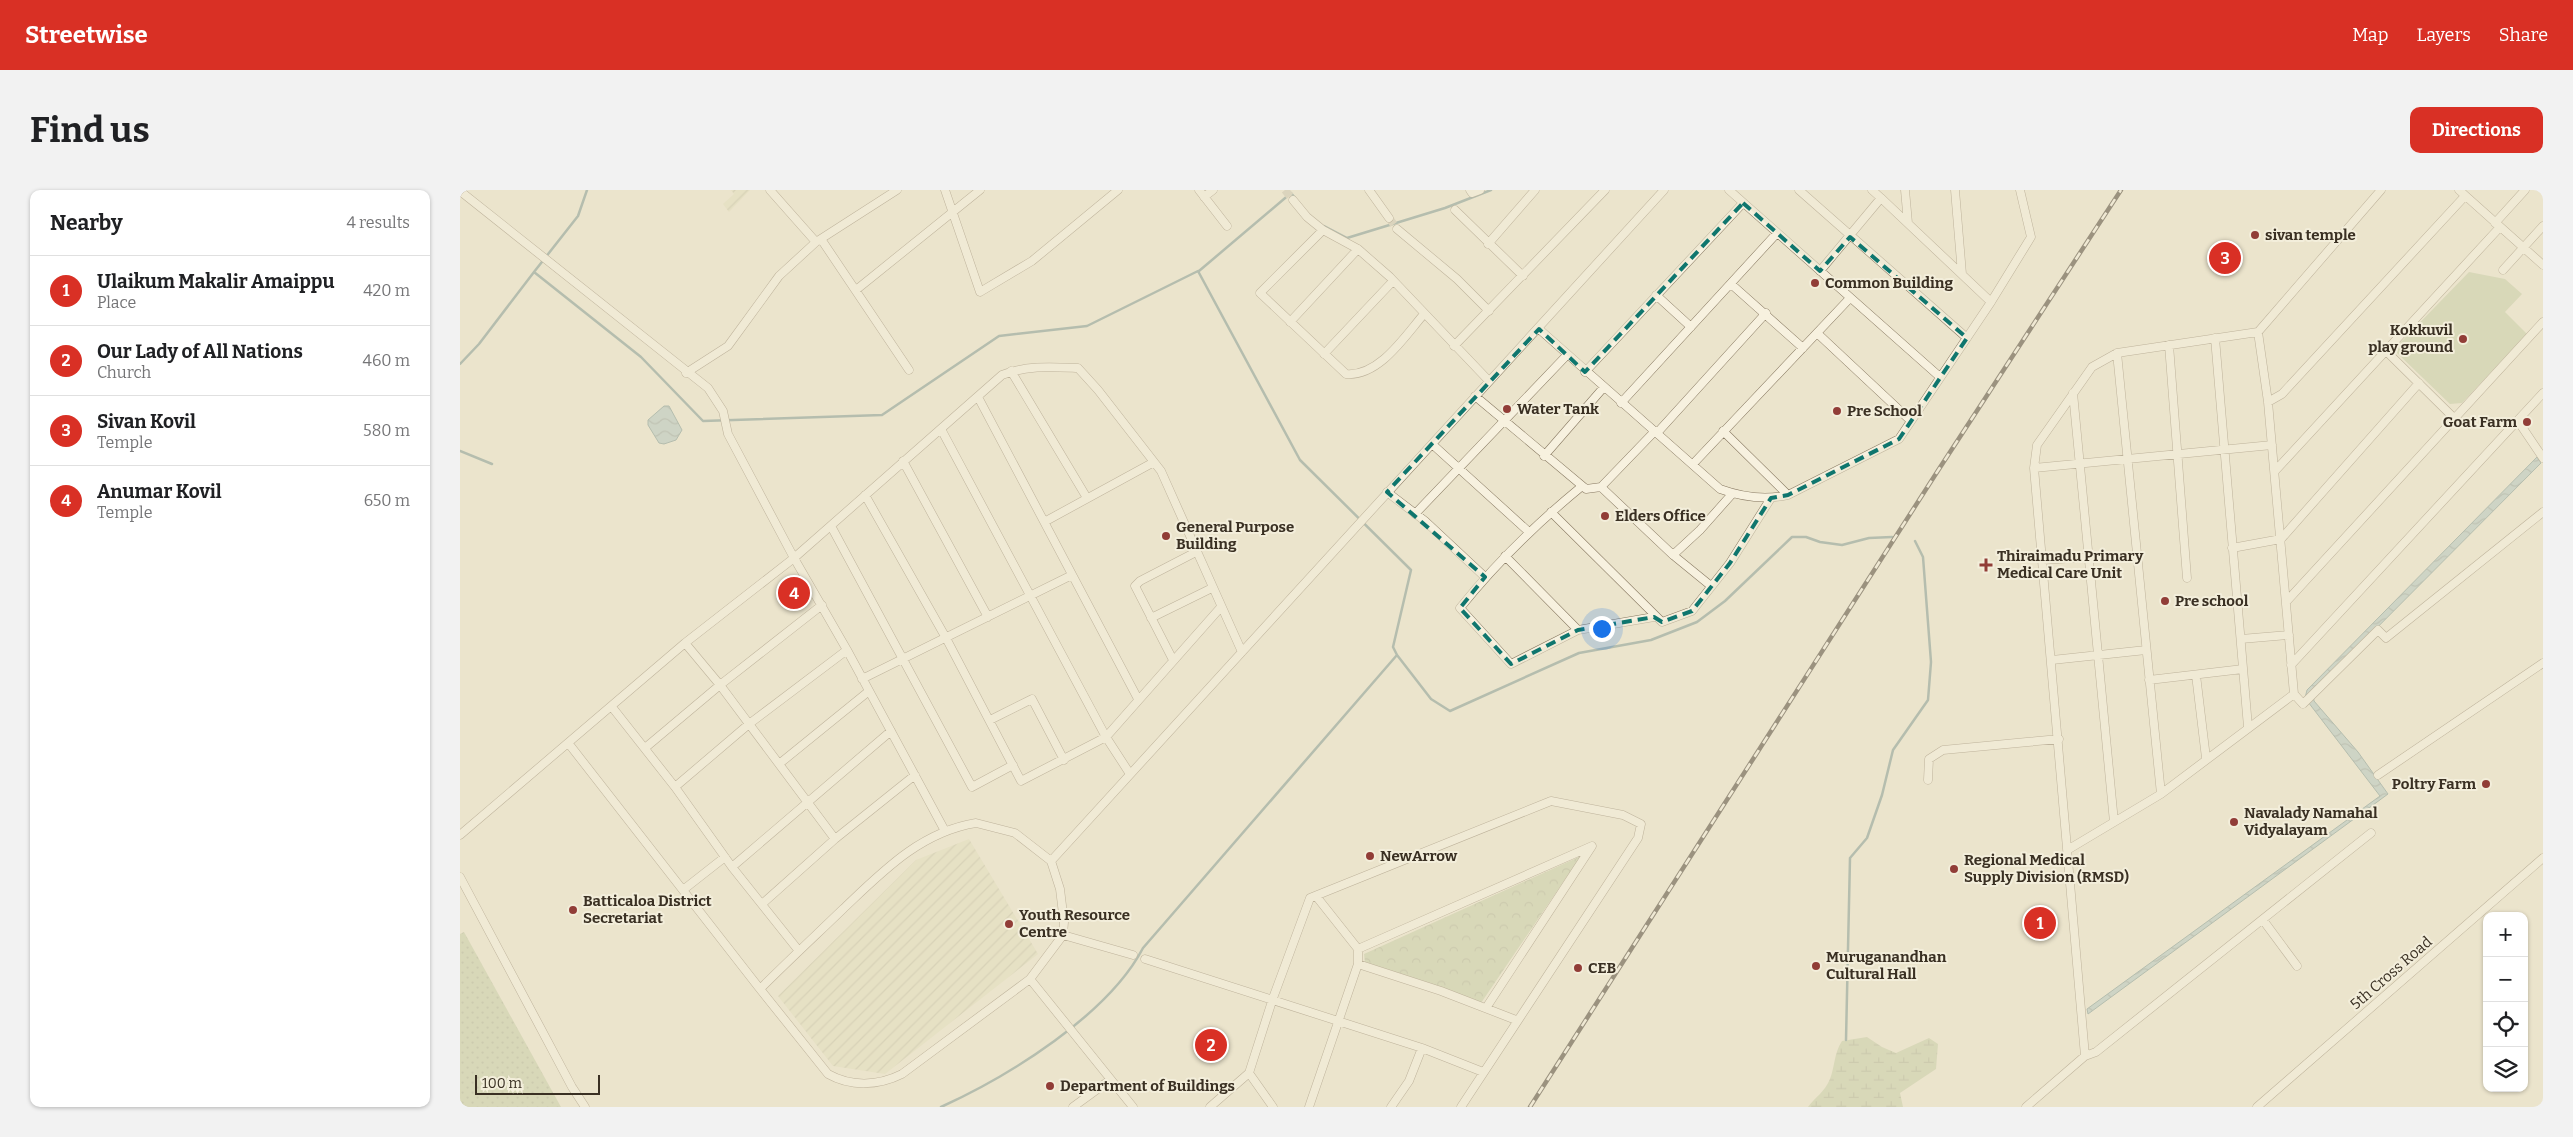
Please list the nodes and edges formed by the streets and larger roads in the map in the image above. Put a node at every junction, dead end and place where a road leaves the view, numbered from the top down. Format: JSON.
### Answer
{"nodes":[{"id":1,"x":770,"y":190,"type":"edge"},
{"id":2,"x":897,"y":190,"type":"edge"},
{"id":3,"x":945,"y":190,"type":"edge"},
{"id":4,"x":980,"y":190,"type":"edge"},
{"id":5,"x":1118,"y":190,"type":"edge"},
{"id":6,"x":1199,"y":190,"type":"edge"},
{"id":7,"x":1213,"y":190,"type":"edge"},
{"id":8,"x":1369,"y":190,"type":"edge"},
{"id":9,"x":1470,"y":190,"type":"edge"},
{"id":10,"x":1480,"y":190,"type":"edge"},
{"id":11,"x":1535,"y":190,"type":"edge"},
{"id":12,"x":1605,"y":190,"type":"edge"},
{"id":13,"x":1664,"y":190,"type":"edge"},
{"id":14,"x":1729,"y":190,"type":"edge"},
{"id":15,"x":1799,"y":190,"type":"edge"},
{"id":16,"x":1872,"y":190,"type":"edge"},
{"id":17,"x":1905,"y":190,"type":"edge"},
{"id":18,"x":1955,"y":190,"type":"edge"},
{"id":19,"x":2020,"y":190,"type":"edge"},
{"id":20,"x":2381,"y":190,"type":"edge"},
{"id":21,"x":2459,"y":190,"type":"edge"},
{"id":22,"x":2525,"y":190,"type":"edge"},
{"id":23,"x":460,"y":191,"type":"edge"},
{"id":24,"x":2465,"y":196,"type":"junction"},
{"id":25,"x":1204,"y":197,"type":"junction"},
{"id":26,"x":1881,"y":198,"type":"junction"},
{"id":27,"x":1294,"y":200,"type":"tunnel mouth"},
{"id":28,"x":1743,"y":203,"type":"junction"},
{"id":29,"x":1455,"y":210,"type":"dead end"},
{"id":30,"x":953,"y":212,"type":"junction"},
{"id":31,"x":1389,"y":218,"type":"tunnel mouth"},
{"id":32,"x":1908,"y":223,"type":"junction"},
{"id":33,"x":2498,"y":225,"type":"junction"},
{"id":34,"x":1227,"y":226,"type":"dead end"},
{"id":35,"x":2543,"y":226,"type":"edge"},
{"id":36,"x":1397,"y":229,"type":"tunnel mouth"},
{"id":37,"x":1323,"y":230,"type":"junction"},
{"id":38,"x":1777,"y":233,"type":"junction"},
{"id":39,"x":1850,"y":237,"type":"junction"},
{"id":40,"x":818,"y":241,"type":"junction"},
{"id":41,"x":1488,"y":244,"type":"junction"},
{"id":42,"x":2522,"y":247,"type":"junction"},
{"id":43,"x":1358,"y":249,"type":"junction"},
{"id":44,"x":2543,"y":265,"type":"edge"},
{"id":45,"x":2503,"y":270,"type":"dead end"},
{"id":46,"x":1820,"y":271,"type":"junction"},
{"id":47,"x":1962,"y":274,"type":"junction"},
{"id":48,"x":1523,"y":276,"type":"junction"},
{"id":49,"x":1393,"y":281,"type":"junction"},
{"id":50,"x":1731,"y":284,"type":"junction"},
{"id":51,"x":856,"y":290,"type":"junction"},
{"id":52,"x":1656,"y":295,"type":"junction"},
{"id":53,"x":1850,"y":298,"type":"junction"},
{"id":54,"x":1991,"y":302,"type":"junction"},
{"id":55,"x":1489,"y":311,"type":"junction"},
{"id":56,"x":1766,"y":313,"type":"junction"},
{"id":57,"x":1424,"y":314,"type":"junction"},
{"id":58,"x":1290,"y":322,"type":"junction"},
{"id":59,"x":2543,"y":322,"type":"edge"},
{"id":60,"x":1691,"y":327,"type":"junction"},
{"id":61,"x":1538,"y":329,"type":"junction"},
{"id":62,"x":2258,"y":332,"type":"junction"},
{"id":63,"x":1817,"y":333,"type":"junction"},
{"id":64,"x":1967,"y":338,"type":"junction"},
{"id":65,"x":2215,"y":338,"type":"junction"},
{"id":66,"x":2169,"y":345,"type":"junction"},
{"id":67,"x":1454,"y":346,"type":"junction"},
{"id":68,"x":1804,"y":348,"type":"junction"},
{"id":69,"x":2386,"y":351,"type":"junction"},
{"id":70,"x":2117,"y":353,"type":"junction"},
{"id":71,"x":1324,"y":354,"type":"junction"},
{"id":72,"x":1567,"y":355,"type":"junction"},
{"id":73,"x":909,"y":370,"type":"dead end"},
{"id":74,"x":1011,"y":371,"type":"junction"},
{"id":75,"x":686,"y":372,"type":"junction"},
{"id":76,"x":1585,"y":372,"type":"junction"},
{"id":77,"x":1940,"y":377,"type":"junction"},
{"id":78,"x":1489,"y":381,"type":"junction"},
{"id":79,"x":2419,"y":383,"type":"junction"},
{"id":80,"x":1604,"y":387,"type":"junction"},
{"id":81,"x":2073,"y":393,"type":"junction"},
{"id":82,"x":2543,"y":394,"type":"edge"},
{"id":83,"x":1475,"y":396,"type":"junction"},
{"id":84,"x":978,"y":397,"type":"junction"},
{"id":85,"x":2268,"y":402,"type":"junction"},
{"id":86,"x":1621,"y":403,"type":"junction"},
{"id":87,"x":2454,"y":418,"type":"junction"},
{"id":88,"x":1505,"y":421,"type":"junction"},
{"id":89,"x":1911,"y":421,"type":"junction"},
{"id":90,"x":2518,"y":421,"type":"junction"},
{"id":91,"x":941,"y":429,"type":"junction"},
{"id":92,"x":1656,"y":432,"type":"junction"},
{"id":93,"x":1723,"y":432,"type":"junction"},
{"id":94,"x":1432,"y":444,"type":"junction"},
{"id":95,"x":2272,"y":445,"type":"junction"},
{"id":96,"x":2224,"y":450,"type":"junction"},
{"id":97,"x":2176,"y":454,"type":"junction"},
{"id":98,"x":1544,"y":456,"type":"junction"},
{"id":99,"x":2543,"y":458,"type":"edge"},
{"id":100,"x":2129,"y":459,"type":"junction"},
{"id":101,"x":903,"y":461,"type":"junction"},
{"id":102,"x":1154,"y":462,"type":"junction"},
{"id":103,"x":2081,"y":463,"type":"junction"},
{"id":104,"x":1693,"y":464,"type":"junction"},
{"id":105,"x":2034,"y":468,"type":"junction"},
{"id":106,"x":1460,"y":469,"type":"junction"},
{"id":107,"x":2275,"y":471,"type":"junction"},
{"id":108,"x":1601,"y":487,"type":"junction"},
{"id":109,"x":1581,"y":488,"type":"junction"},
{"id":110,"x":1387,"y":492,"type":"junction"},
{"id":111,"x":1732,"y":494,"type":"junction"},
{"id":112,"x":1788,"y":494,"type":"junction"},
{"id":113,"x":865,"y":495,"type":"junction"},
{"id":114,"x":1088,"y":498,"type":"junction"},
{"id":115,"x":1771,"y":498,"type":"junction"},
{"id":116,"x":1551,"y":512,"type":"junction"},
{"id":117,"x":2543,"y":512,"type":"edge"},
{"id":118,"x":1415,"y":514,"type":"junction"},
{"id":119,"x":1046,"y":521,"type":"junction"},
{"id":120,"x":831,"y":526,"type":"junction"},
{"id":121,"x":1529,"y":532,"type":"junction"},
{"id":122,"x":2281,"y":539,"type":"junction"},
{"id":123,"x":2232,"y":548,"type":"junction"},
{"id":124,"x":1196,"y":552,"type":"junction"},
{"id":125,"x":1673,"y":555,"type":"junction"},
{"id":126,"x":1505,"y":556,"type":"junction"},
{"id":127,"x":2088,"y":557,"type":"junction"},
{"id":128,"x":794,"y":558,"type":"junction"},
{"id":129,"x":2043,"y":560,"type":"junction"},
{"id":130,"x":1072,"y":575,"type":"junction"},
{"id":131,"x":1485,"y":578,"type":"junction"},
{"id":132,"x":2188,"y":578,"type":"dead end"},
{"id":133,"x":1712,"y":586,"type":"junction"},
{"id":134,"x":1212,"y":588,"type":"junction"},
{"id":135,"x":1030,"y":597,"type":"junction"},
{"id":136,"x":2286,"y":602,"type":"junction"},
{"id":137,"x":822,"y":605,"type":"junction"},
{"id":138,"x":1221,"y":607,"type":"junction"},
{"id":139,"x":1654,"y":616,"type":"junction"},
{"id":140,"x":988,"y":617,"type":"junction"},
{"id":141,"x":1151,"y":618,"type":"junction"},
{"id":142,"x":1578,"y":630,"type":"junction"},
{"id":143,"x":2289,"y":634,"type":"junction"},
{"id":144,"x":946,"y":638,"type":"junction"},
{"id":145,"x":2240,"y":639,"type":"junction"},
{"id":146,"x":685,"y":643,"type":"junction"},
{"id":147,"x":848,"y":650,"type":"junction"},
{"id":148,"x":2146,"y":650,"type":"junction"},
{"id":149,"x":1242,"y":652,"type":"junction"},
{"id":150,"x":2098,"y":655,"type":"junction"},
{"id":151,"x":904,"y":658,"type":"junction"},
{"id":152,"x":1173,"y":660,"type":"junction"},
{"id":153,"x":2052,"y":660,"type":"junction"},
{"id":154,"x":2543,"y":663,"type":"edge"},
{"id":155,"x":2291,"y":665,"type":"junction"},
{"id":156,"x":2243,"y":669,"type":"junction"},
{"id":157,"x":2196,"y":675,"type":"junction"},
{"id":158,"x":862,"y":679,"type":"junction"},
{"id":159,"x":2149,"y":680,"type":"junction"},
{"id":160,"x":720,"y":685,"type":"junction"},
{"id":161,"x":869,"y":690,"type":"junction"},
{"id":162,"x":2294,"y":694,"type":"junction"},
{"id":163,"x":1138,"y":699,"type":"junction"},
{"id":164,"x":612,"y":707,"type":"junction"},
{"id":165,"x":990,"y":720,"type":"junction"},
{"id":166,"x":749,"y":724,"type":"junction"},
{"id":167,"x":2248,"y":727,"type":"junction"},
{"id":168,"x":891,"y":732,"type":"junction"},
{"id":169,"x":1106,"y":737,"type":"junction"},
{"id":170,"x":2059,"y":739,"type":"junction"},
{"id":171,"x":569,"y":744,"type":"junction"},
{"id":172,"x":645,"y":748,"type":"junction"},
{"id":173,"x":2206,"y":758,"type":"junction"},
{"id":174,"x":1064,"y":760,"type":"junction"},
{"id":175,"x":779,"y":764,"type":"junction"},
{"id":176,"x":1013,"y":765,"type":"junction"},
{"id":177,"x":1130,"y":774,"type":"junction"},
{"id":178,"x":915,"y":775,"type":"junction"},
{"id":179,"x":2378,"y":775,"type":"dead end"},
{"id":180,"x":1928,"y":780,"type":"dead end"},
{"id":181,"x":675,"y":787,"type":"junction"},
{"id":182,"x":2161,"y":794,"type":"junction"},
{"id":183,"x":808,"y":802,"type":"junction"},
{"id":184,"x":2114,"y":822,"type":"junction"},
{"id":185,"x":945,"y":830,"type":"junction"},
{"id":186,"x":2371,"y":832,"type":"dead end"},
{"id":187,"x":460,"y":835,"type":"edge"},
{"id":188,"x":835,"y":839,"type":"junction"},
{"id":189,"x":2069,"y":849,"type":"junction"},
{"id":190,"x":725,"y":857,"type":"junction"},
{"id":191,"x":2543,"y":858,"type":"edge"},
{"id":192,"x":1051,"y":861,"type":"junction"},
{"id":193,"x":732,"y":867,"type":"junction"},
{"id":194,"x":460,"y":877,"type":"edge"},
{"id":195,"x":683,"y":890,"type":"junction"},
{"id":196,"x":1316,"y":896,"type":"junction"},
{"id":197,"x":762,"y":904,"type":"junction"},
{"id":198,"x":2262,"y":920,"type":"junction"},
{"id":199,"x":1063,"y":935,"type":"junction"},
{"id":200,"x":799,"y":950,"type":"junction"},
{"id":201,"x":1358,"y":950,"type":"junction"},
{"id":202,"x":1133,"y":955,"type":"dead end"},
{"id":203,"x":1145,"y":959,"type":"dead end"},
{"id":204,"x":1358,"y":964,"type":"junction"},
{"id":205,"x":2297,"y":966,"type":"dead end"},
{"id":206,"x":1030,"y":979,"type":"junction"},
{"id":207,"x":760,"y":989,"type":"junction"},
{"id":208,"x":1273,"y":998,"type":"junction"},
{"id":209,"x":1486,"y":1008,"type":"junction"},
{"id":210,"x":1516,"y":1020,"type":"junction"},
{"id":211,"x":1339,"y":1021,"type":"junction"},
{"id":212,"x":1422,"y":1048,"type":"junction"},
{"id":213,"x":2085,"y":1056,"type":"junction"},
{"id":214,"x":1483,"y":1072,"type":"junction"},
{"id":215,"x":1249,"y":1073,"type":"junction"},
{"id":216,"x":1110,"y":1080,"type":"junction"},
{"id":217,"x":585,"y":1107,"type":"edge"},
{"id":218,"x":1074,"y":1107,"type":"edge"},
{"id":219,"x":1133,"y":1107,"type":"edge"},
{"id":220,"x":1210,"y":1107,"type":"edge"},
{"id":221,"x":1273,"y":1107,"type":"edge"},
{"id":222,"x":1309,"y":1107,"type":"edge"},
{"id":223,"x":1391,"y":1107,"type":"edge"},
{"id":224,"x":1461,"y":1107,"type":"edge"},
{"id":225,"x":2026,"y":1107,"type":"edge"},
{"id":226,"x":2257,"y":1107,"type":"edge"}],
"edges":[{"from":1,"to":40,"type":"street"},
{"from":2,"to":40,"type":"street"},
{"from":3,"to":30,"type":"street"},
{"from":4,"to":30,"type":"street"},
{"from":5,"to":30,"type":"street"},
{"from":6,"to":25,"type":"street"},
{"from":7,"to":25,"type":"street"},
{"from":8,"to":31,"type":"street"},
{"from":9,"to":10,"type":"street"},
{"from":11,"to":41,"type":"street"},
{"from":12,"to":48,"type":"street"},
{"from":13,"to":61,"type":"street"},
{"from":14,"to":28,"type":"street"},
{"from":15,"to":39,"type":"street"},
{"from":16,"to":26,"type":"street"},
{"from":17,"to":32,"type":"street"},
{"from":18,"to":47,"type":"street"},
{"from":19,"to":54,"type":"street"},
{"from":20,"to":62,"type":"street"},
{"from":21,"to":24,"type":"street"},
{"from":22,"to":33,"type":"street"},
{"from":23,"to":75,"type":"street"},
{"from":24,"to":33,"type":"street"},
{"from":24,"to":85,"type":"street"},
{"from":25,"to":34,"type":"street"},
{"from":26,"to":32,"type":"street"},
{"from":26,"to":39,"type":"street"},
{"from":27,"to":37,"type":"street"},
{"from":28,"to":38,"type":"street"},
{"from":28,"to":52,"type":"street"},
{"from":29,"to":41,"type":"street"},
{"from":30,"to":51,"type":"street"},
{"from":32,"to":47,"type":"street"},
{"from":33,"to":42,"type":"street"},
{"from":33,"to":69,"type":"street"},
{"from":35,"to":42,"type":"street"},
{"from":36,"to":55,"type":"street"},
{"from":37,"to":43,"type":"street"},
{"from":37,"to":58,"type":"street"},
{"from":38,"to":46,"type":"street"},
{"from":38,"to":50,"type":"street"},
{"from":39,"to":46,"type":"street"},
{"from":39,"to":64,"type":"street"},
{"from":40,"to":51,"type":"street"},
{"from":40,"to":75,"type":"street"},
{"from":41,"to":48,"type":"street"},
{"from":42,"to":44,"type":"street"},
{"from":42,"to":45,"type":"street"},
{"from":43,"to":49,"type":"street"},
{"from":43,"to":58,"type":"street"},
{"from":46,"to":53,"type":"street"},
{"from":47,"to":54,"type":"street"},
{"from":48,"to":55,"type":"street"},
{"from":49,"to":57,"type":"street"},
{"from":49,"to":71,"type":"street"},
{"from":50,"to":56,"type":"street"},
{"from":50,"to":60,"type":"street"},
{"from":51,"to":73,"type":"street"},
{"from":52,"to":60,"type":"street"},
{"from":52,"to":76,"type":"street"},
{"from":53,"to":63,"type":"street"},
{"from":53,"to":77,"type":"street"},
{"from":54,"to":64,"type":"street"},
{"from":55,"to":67,"type":"street"},
{"from":56,"to":68,"type":"street"},
{"from":56,"to":92,"type":"street"},
{"from":57,"to":67,"type":"street"},
{"from":57,"to":71,"type":"street"},
{"from":58,"to":71,"type":"street"},
{"from":59,"to":87,"type":"street"},
{"from":60,"to":86,"type":"street"},
{"from":61,"to":72,"type":"street"},
{"from":61,"to":78,"type":"street"},
{"from":62,"to":65,"type":"street"},
{"from":62,"to":85,"type":"street"},
{"from":63,"to":68,"type":"street"},
{"from":63,"to":89,"type":"street"},
{"from":64,"to":77,"type":"street"},
{"from":65,"to":66,"type":"street"},
{"from":65,"to":96,"type":"street"},
{"from":66,"to":70,"type":"street"},
{"from":66,"to":97,"type":"street"},
{"from":67,"to":78,"type":"street"},
{"from":68,"to":93,"type":"street"},
{"from":69,"to":79,"type":"street"},
{"from":69,"to":107,"type":"street"},
{"from":70,"to":81,"type":"street"},
{"from":70,"to":100,"type":"street"},
{"from":72,"to":76,"type":"street"},
{"from":72,"to":88,"type":"street"},
{"from":74,"to":84,"type":"street"},
{"from":74,"to":102,"type":"street"},
{"from":74,"to":114,"type":"street"},
{"from":75,"to":128,"type":"street"},
{"from":76,"to":80,"type":"street"},
{"from":77,"to":89,"type":"street"},
{"from":78,"to":83,"type":"street"},
{"from":79,"to":87,"type":"street"},
{"from":79,"to":122,"type":"street"},
{"from":80,"to":86,"type":"street"},
{"from":80,"to":98,"type":"street"},
{"from":81,"to":103,"type":"street"},
{"from":81,"to":105,"type":"street"},
{"from":82,"to":90,"type":"street"},
{"from":83,"to":88,"type":"street"},
{"from":83,"to":94,"type":"street"},
{"from":84,"to":91,"type":"street"},
{"from":84,"to":119,"type":"street"},
{"from":85,"to":95,"type":"street"},
{"from":86,"to":92,"type":"street"},
{"from":87,"to":136,"type":"street"},
{"from":88,"to":98,"type":"street"},
{"from":88,"to":106,"type":"street"},
{"from":89,"to":112,"type":"street"},
{"from":90,"to":99,"type":"street"},
{"from":90,"to":155,"type":"street"},
{"from":91,"to":101,"type":"street"},
{"from":91,"to":135,"type":"street"},
{"from":92,"to":104,"type":"street"},
{"from":92,"to":108,"type":"street"},
{"from":93,"to":104,"type":"street"},
{"from":93,"to":112,"type":"street"},
{"from":94,"to":106,"type":"street"},
{"from":94,"to":110,"type":"street"},
{"from":95,"to":96,"type":"street"},
{"from":95,"to":107,"type":"street"},
{"from":96,"to":97,"type":"street"},
{"from":96,"to":123,"type":"street"},
{"from":97,"to":100,"type":"street"},
{"from":97,"to":132,"type":"street"},
{"from":98,"to":109,"type":"street"},
{"from":100,"to":103,"type":"street"},
{"from":100,"to":148,"type":"street"},
{"from":101,"to":113,"type":"street"},
{"from":101,"to":140,"type":"street"},
{"from":102,"to":114,"type":"street"},
{"from":102,"to":124,"type":"street"},
{"from":103,"to":105,"type":"street"},
{"from":103,"to":127,"type":"street"},
{"from":104,"to":111,"type":"street"},
{"from":105,"to":129,"type":"street"},
{"from":106,"to":118,"type":"street"},
{"from":106,"to":121,"type":"street"},
{"from":107,"to":122,"type":"street"},
{"from":108,"to":109,"type":"street"},
{"from":108,"to":125,"type":"street"},
{"from":109,"to":116,"type":"street"},
{"from":110,"to":118,"type":"street"},
{"from":110,"to":149,"type":"street"},
{"from":111,"to":115,"type":"street"},
{"from":111,"to":125,"type":"street"},
{"from":112,"to":115,"type":"street"},
{"from":113,"to":120,"type":"street"},
{"from":113,"to":144,"type":"street"},
{"from":114,"to":119,"type":"street"},
{"from":115,"to":133,"type":"street"},
{"from":116,"to":121,"type":"street"},
{"from":116,"to":139,"type":"street"},
{"from":117,"to":162,"type":"street"},
{"from":118,"to":131,"type":"street"},
{"from":119,"to":130,"type":"street"},
{"from":120,"to":128,"type":"street"},
{"from":120,"to":151,"type":"street"},
{"from":121,"to":126,"type":"street"},
{"from":122,"to":123,"type":"street"},
{"from":122,"to":136,"type":"street"},
{"from":123,"to":145,"type":"street"},
{"from":124,"to":134,"type":"street"},
{"from":124,"to":141,"type":"street"},
{"from":125,"to":133,"type":"street"},
{"from":126,"to":131,"type":"street"},
{"from":126,"to":142,"type":"street"},
{"from":127,"to":129,"type":"street"},
{"from":127,"to":150,"type":"street"},
{"from":128,"to":137,"type":"street"},
{"from":128,"to":146,"type":"street"},
{"from":129,"to":153,"type":"street"},
{"from":130,"to":135,"type":"street"},
{"from":130,"to":163,"type":"street"},
{"from":131,"to":142,"type":"street"},
{"from":133,"to":139,"type":"street"},
{"from":134,"to":138,"type":"street"},
{"from":134,"to":141,"type":"street"},
{"from":135,"to":140,"type":"street"},
{"from":135,"to":169,"type":"street"},
{"from":136,"to":143,"type":"street"},
{"from":137,"to":147,"type":"street"},
{"from":137,"to":160,"type":"street"},
{"from":138,"to":149,"type":"street"},
{"from":138,"to":152,"type":"street"},
{"from":139,"to":142,"type":"street"},
{"from":140,"to":144,"type":"street"},
{"from":141,"to":152,"type":"street"},
{"from":143,"to":145,"type":"street"},
{"from":143,"to":155,"type":"street"},
{"from":144,"to":151,"type":"street"},
{"from":144,"to":165,"type":"street"},
{"from":145,"to":156,"type":"street"},
{"from":146,"to":160,"type":"street"},
{"from":146,"to":164,"type":"street"},
{"from":147,"to":158,"type":"street"},
{"from":147,"to":166,"type":"street"},
{"from":148,"to":150,"type":"street"},
{"from":148,"to":159,"type":"street"},
{"from":149,"to":177,"type":"street"},
{"from":150,"to":153,"type":"street"},
{"from":150,"to":184,"type":"street"},
{"from":151,"to":158,"type":"street"},
{"from":151,"to":176,"type":"street"},
{"from":152,"to":163,"type":"street"},
{"from":153,"to":170,"type":"street"},
{"from":154,"to":179,"type":"street"},
{"from":155,"to":162,"type":"street"},
{"from":156,"to":157,"type":"street"},
{"from":156,"to":167,"type":"street"},
{"from":157,"to":159,"type":"street"},
{"from":157,"to":173,"type":"street"},
{"from":158,"to":161,"type":"street"},
{"from":159,"to":182,"type":"street"},
{"from":160,"to":166,"type":"street"},
{"from":160,"to":172,"type":"street"},
{"from":161,"to":168,"type":"street"},
{"from":161,"to":175,"type":"street"},
{"from":162,"to":167,"type":"street"},
{"from":163,"to":169,"type":"street"},
{"from":164,"to":171,"type":"street"},
{"from":164,"to":172,"type":"street"},
{"from":165,"to":174,"type":"street"},
{"from":165,"to":176,"type":"street"},
{"from":166,"to":175,"type":"street"},
{"from":166,"to":181,"type":"street"},
{"from":167,"to":173,"type":"street"},
{"from":168,"to":178,"type":"street"},
{"from":168,"to":183,"type":"street"},
{"from":169,"to":174,"type":"street"},
{"from":169,"to":177,"type":"street"},
{"from":170,"to":180,"type":"street"},
{"from":170,"to":189,"type":"street"},
{"from":171,"to":187,"type":"street"},
{"from":171,"to":195,"type":"street"},
{"from":172,"to":181,"type":"street"},
{"from":173,"to":182,"type":"street"},
{"from":174,"to":176,"type":"street"},
{"from":175,"to":183,"type":"street"},
{"from":177,"to":192,"type":"street"},
{"from":178,"to":185,"type":"street"},
{"from":178,"to":188,"type":"street"},
{"from":181,"to":190,"type":"street"},
{"from":182,"to":184,"type":"street"},
{"from":183,"to":188,"type":"street"},
{"from":183,"to":193,"type":"street"},
{"from":184,"to":189,"type":"street"},
{"from":185,"to":192,"type":"street"},
{"from":185,"to":200,"type":"street"},
{"from":186,"to":198,"type":"street"},
{"from":188,"to":197,"type":"street"},
{"from":189,"to":213,"type":"street"},
{"from":190,"to":193,"type":"street"},
{"from":190,"to":195,"type":"street"},
{"from":191,"to":226,"type":"street","name":"5th Cross Road"},
{"from":192,"to":199,"type":"street"},
{"from":193,"to":197,"type":"street"},
{"from":194,"to":217,"type":"street"},
{"from":195,"to":207,"type":"street"},
{"from":196,"to":201,"type":"street"},
{"from":196,"to":208,"type":"street"},
{"from":196,"to":210,"type":"street"},
{"from":197,"to":200,"type":"street"},
{"from":198,"to":205,"type":"street"},
{"from":198,"to":213,"type":"street"},
{"from":199,"to":202,"type":"street"},
{"from":199,"to":206,"type":"street"},
{"from":200,"to":207,"type":"street"},
{"from":201,"to":204,"type":"street"},
{"from":201,"to":209,"type":"street"},
{"from":203,"to":208,"type":"street"},
{"from":204,"to":209,"type":"street"},
{"from":204,"to":211,"type":"street"},
{"from":206,"to":207,"type":"street"},
{"from":206,"to":216,"type":"street"},
{"from":208,"to":211,"type":"street"},
{"from":208,"to":215,"type":"street"},
{"from":209,"to":210,"type":"street"},
{"from":210,"to":214,"type":"street"},
{"from":211,"to":212,"type":"street"},
{"from":211,"to":222,"type":"street"},
{"from":212,"to":214,"type":"street"},
{"from":212,"to":223,"type":"street"},
{"from":213,"to":225,"type":"street"},
{"from":214,"to":224,"type":"street"},
{"from":215,"to":220,"type":"street"},
{"from":215,"to":221,"type":"street"},
{"from":216,"to":218,"type":"street"},
{"from":216,"to":219,"type":"street"}]}
